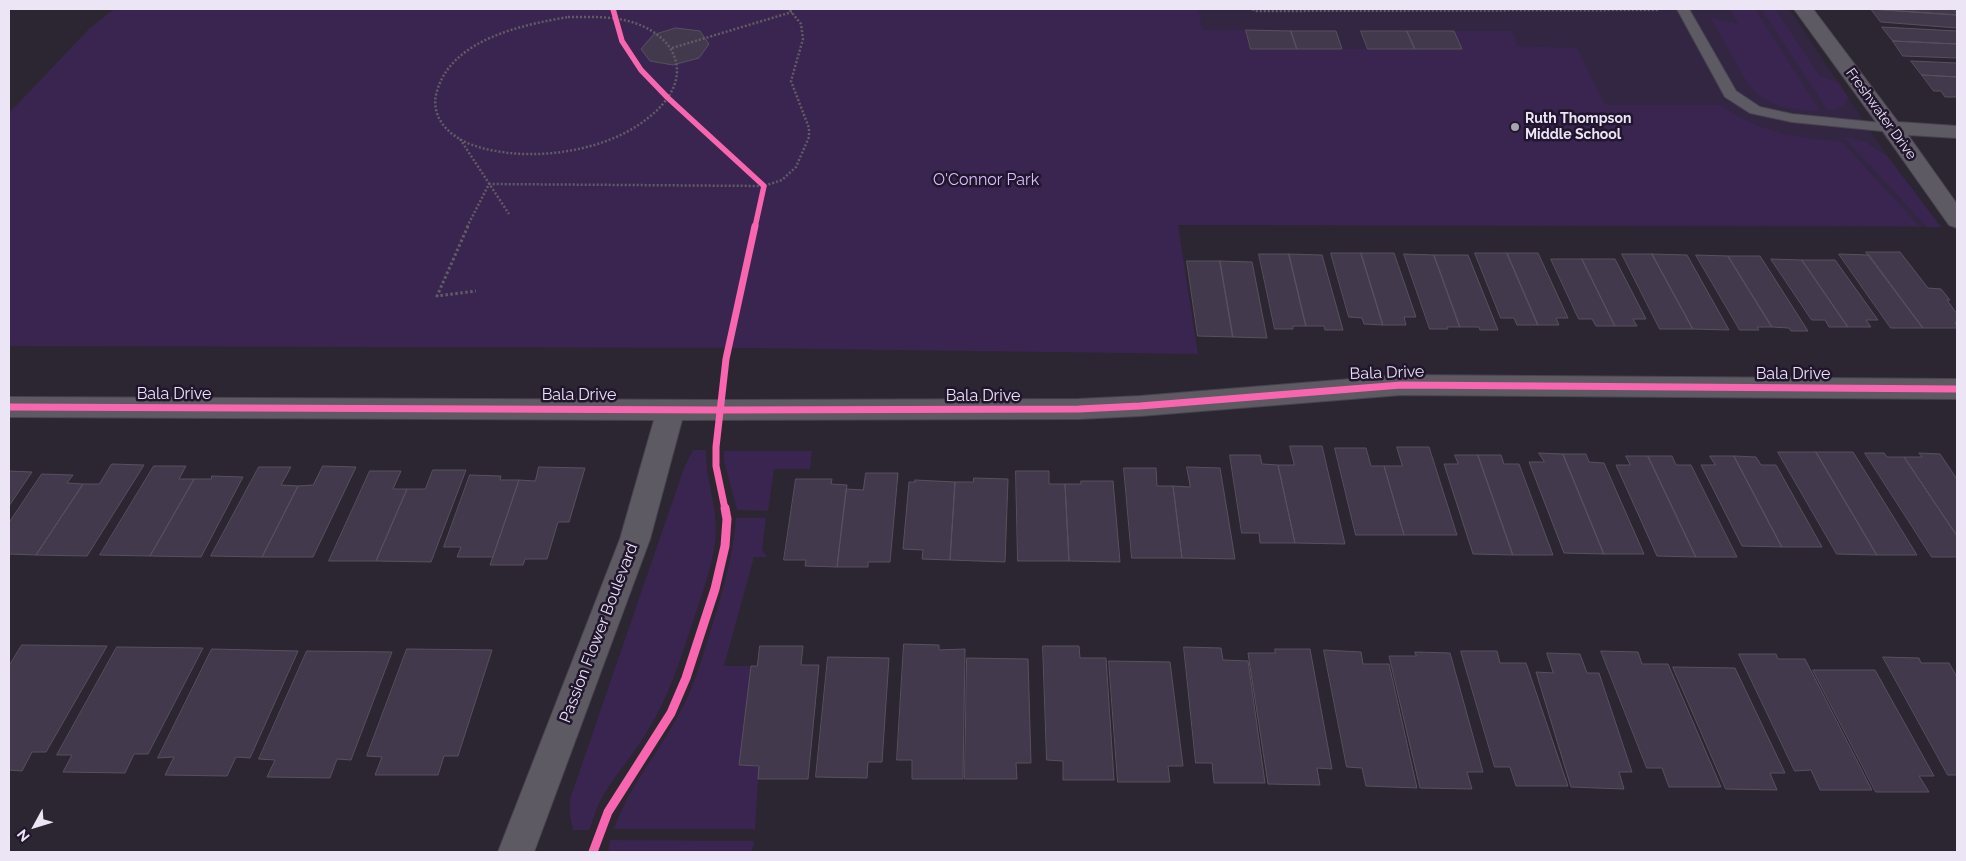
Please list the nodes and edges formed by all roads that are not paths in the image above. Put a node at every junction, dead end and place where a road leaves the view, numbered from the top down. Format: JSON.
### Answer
{"nodes":[{"id":1,"x":1683,"y":9,"type":"edge"},
{"id":2,"x":1803,"y":9,"type":"edge"},
{"id":3,"x":1892,"y":128,"type":"junction"},
{"id":4,"x":1957,"y":132,"type":"edge"},
{"id":5,"x":1957,"y":220,"type":"edge"},
{"id":6,"x":1957,"y":389,"type":"edge"},
{"id":7,"x":9,"y":407,"type":"edge"},
{"id":8,"x":671,"y":409,"type":"junction"},
{"id":9,"x":516,"y":852,"type":"edge"}],
"edges":[{"from":1,"to":3,"type":"lane"},
{"from":2,"to":3,"type":"street","name":"Freshwater Drive"},
{"from":3,"to":4,"type":"street"},
{"from":3,"to":5,"type":"street","name":"Freshwater Drive"},
{"from":6,"to":8,"type":"street","name":"Bala Drive"},
{"from":7,"to":8,"type":"street","name":"Bala Drive"},
{"from":8,"to":9,"type":"street","name":"Passion Flower Boulevard"}]}
